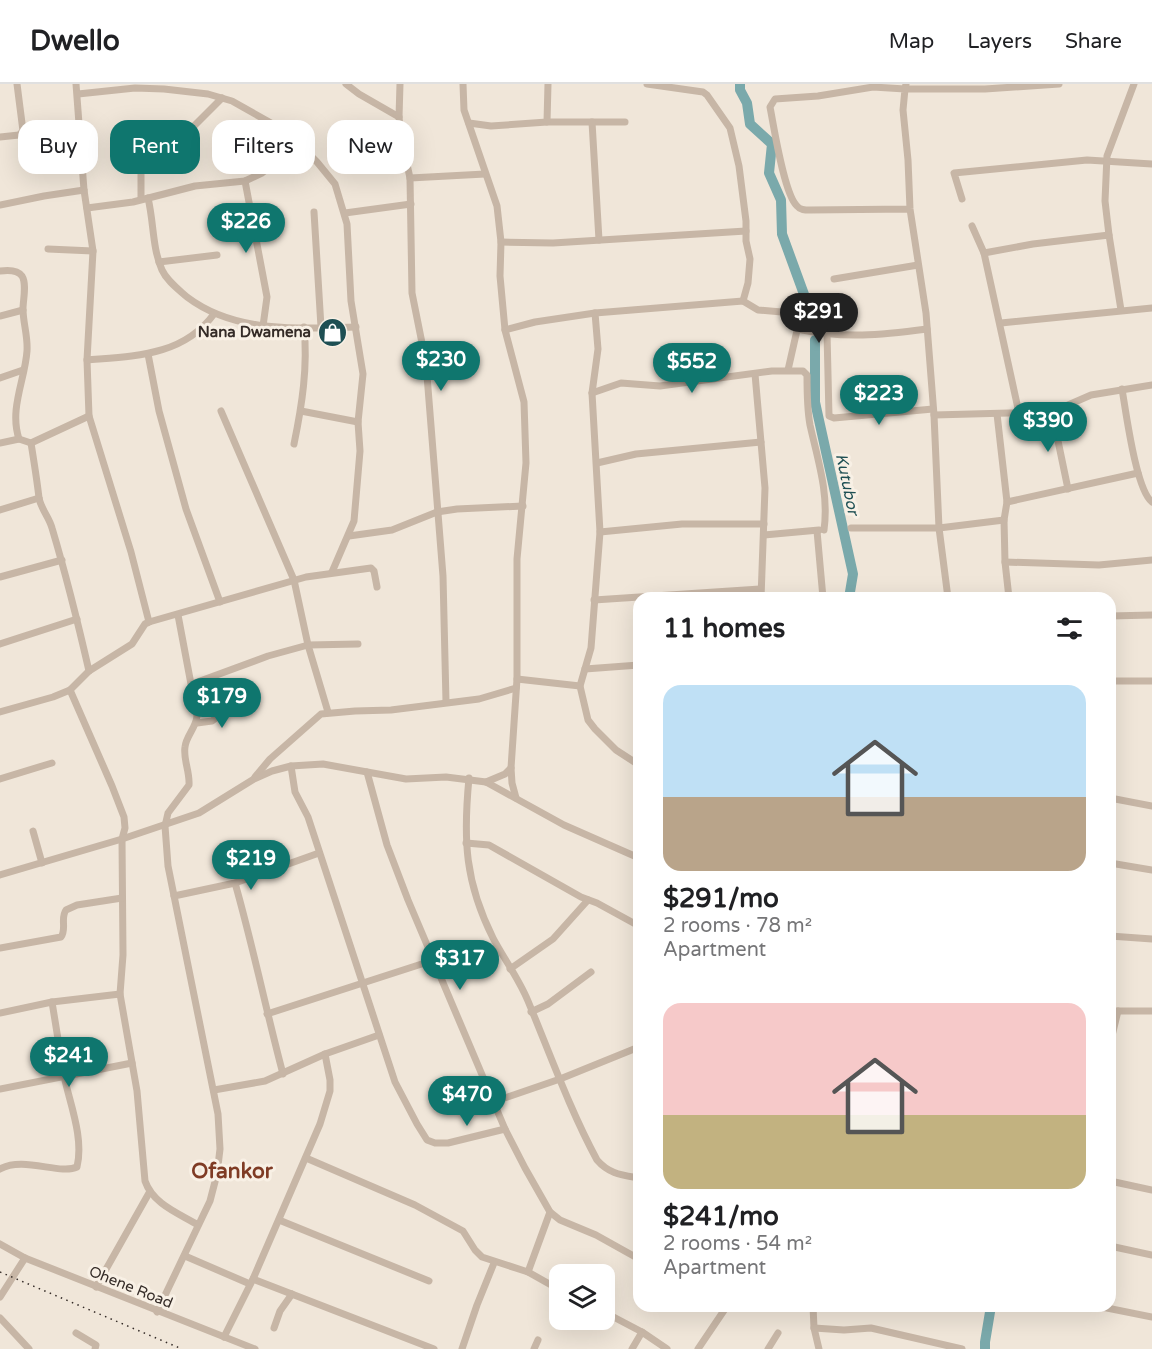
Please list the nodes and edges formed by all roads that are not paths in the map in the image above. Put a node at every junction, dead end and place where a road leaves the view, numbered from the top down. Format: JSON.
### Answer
{"nodes":[{"id":1,"x":17,"y":84,"type":"edge"},
{"id":2,"x":76,"y":84,"type":"edge"},
{"id":3,"x":346,"y":84,"type":"edge"},
{"id":4,"x":400,"y":84,"type":"edge"},
{"id":5,"x":463,"y":84,"type":"edge"},
{"id":6,"x":548,"y":84,"type":"edge"},
{"id":7,"x":647,"y":84,"type":"edge"},
{"id":8,"x":1059,"y":84,"type":"edge"},
{"id":9,"x":1133,"y":84,"type":"edge"},
{"id":10,"x":905,"y":86,"type":"edge"},
{"id":11,"x":175,"y":87,"type":"edge"},
{"id":12,"x":78,"y":94,"type":"junction"},
{"id":13,"x":222,"y":98,"type":"junction"},
{"id":14,"x":399,"y":117,"type":"junction"},
{"id":15,"x":266,"y":120,"type":"edge"},
{"id":16,"x":548,"y":122,"type":"junction"},
{"id":17,"x":592,"y":122,"type":"junction"},
{"id":18,"x":625,"y":122,"type":"dead end"},
{"id":19,"x":469,"y":123,"type":"junction"},
{"id":20,"x":0,"y":137,"type":"edge"},
{"id":21,"x":315,"y":161,"type":"edge"},
{"id":22,"x":1106,"y":162,"type":"junction"},
{"id":23,"x":1152,"y":164,"type":"edge"},
{"id":24,"x":260,"y":174,"type":"edge"},
{"id":25,"x":485,"y":174,"type":"junction"},
{"id":26,"x":410,"y":178,"type":"junction"},
{"id":27,"x":245,"y":181,"type":"junction"},
{"id":28,"x":84,"y":190,"type":"junction"},
{"id":29,"x":145,"y":199,"type":"junction"},
{"id":30,"x":962,"y":199,"type":"dead end"},
{"id":31,"x":411,"y":204,"type":"junction"},
{"id":32,"x":0,"y":205,"type":"edge"},
{"id":33,"x":87,"y":208,"type":"junction"},
{"id":34,"x":910,"y":209,"type":"junction"},
{"id":35,"x":314,"y":212,"type":"dead end"},
{"id":36,"x":345,"y":213,"type":"junction"},
{"id":37,"x":972,"y":226,"type":"dead end"},
{"id":38,"x":746,"y":231,"type":"junction"},
{"id":39,"x":1109,"y":235,"type":"junction"},
{"id":40,"x":599,"y":240,"type":"junction"},
{"id":41,"x":501,"y":242,"type":"junction"},
{"id":42,"x":48,"y":249,"type":"dead end"},
{"id":43,"x":93,"y":251,"type":"junction"},
{"id":44,"x":984,"y":253,"type":"junction"},
{"id":45,"x":218,"y":255,"type":"dead end"},
{"id":46,"x":159,"y":262,"type":"junction"},
{"id":47,"x":918,"y":265,"type":"junction"},
{"id":48,"x":0,"y":271,"type":"edge"},
{"id":49,"x":834,"y":279,"type":"dead end"},
{"id":50,"x":743,"y":301,"type":"junction"},
{"id":51,"x":1152,"y":308,"type":"edge"},
{"id":52,"x":23,"y":310,"type":"junction"},
{"id":53,"x":1121,"y":310,"type":"junction"},
{"id":54,"x":214,"y":314,"type":"junction"},
{"id":55,"x":596,"y":314,"type":"junction"},
{"id":56,"x":0,"y":316,"type":"edge"},
{"id":57,"x":1001,"y":323,"type":"junction"},
{"id":58,"x":263,"y":326,"type":"junction"},
{"id":59,"x":304,"y":327,"type":"junction"},
{"id":60,"x":321,"y":327,"type":"junction"},
{"id":61,"x":356,"y":327,"type":"junction"},
{"id":62,"x":797,"y":329,"type":"junction"},
{"id":63,"x":927,"y":329,"type":"junction"},
{"id":64,"x":505,"y":330,"type":"junction"},
{"id":65,"x":827,"y":333,"type":"junction"},
{"id":66,"x":148,"y":354,"type":"junction"},
{"id":67,"x":87,"y":360,"type":"junction"},
{"id":68,"x":23,"y":370,"type":"junction"},
{"id":69,"x":788,"y":370,"type":"junction"},
{"id":70,"x":754,"y":374,"type":"junction"},
{"id":71,"x":0,"y":378,"type":"edge"},
{"id":72,"x":1152,"y":385,"type":"edge"},
{"id":73,"x":1122,"y":389,"type":"junction"},
{"id":74,"x":592,"y":393,"type":"junction"},
{"id":75,"x":221,"y":411,"type":"dead end"},
{"id":76,"x":301,"y":411,"type":"junction"},
{"id":77,"x":934,"y":412,"type":"junction"},
{"id":78,"x":1052,"y":412,"type":"junction"},
{"id":79,"x":1018,"y":413,"type":"junction"},
{"id":80,"x":997,"y":414,"type":"junction"},
{"id":81,"x":89,"y":416,"type":"junction"},
{"id":82,"x":358,"y":422,"type":"junction"},
{"id":83,"x":20,"y":439,"type":"junction"},
{"id":84,"x":761,"y":442,"type":"junction"},
{"id":85,"x":0,"y":443,"type":"edge"},
{"id":86,"x":31,"y":443,"type":"junction"},
{"id":87,"x":294,"y":444,"type":"dead end"},
{"id":88,"x":597,"y":464,"type":"junction"},
{"id":89,"x":1138,"y":473,"type":"junction"},
{"id":90,"x":1068,"y":489,"type":"junction"},
{"id":91,"x":39,"y":498,"type":"junction"},
{"id":92,"x":1007,"y":502,"type":"junction"},
{"id":93,"x":1152,"y":502,"type":"edge"},
{"id":94,"x":523,"y":506,"type":"junction"},
{"id":95,"x":0,"y":510,"type":"edge"},
{"id":96,"x":437,"y":512,"type":"junction"},
{"id":97,"x":1004,"y":520,"type":"junction"},
{"id":98,"x":764,"y":524,"type":"junction"},
{"id":99,"x":851,"y":528,"type":"dead end"},
{"id":100,"x":939,"y":528,"type":"junction"},
{"id":101,"x":823,"y":530,"type":"junction"},
{"id":102,"x":600,"y":532,"type":"junction"},
{"id":103,"x":764,"y":535,"type":"junction"},
{"id":104,"x":348,"y":536,"type":"junction"},
{"id":105,"x":62,"y":560,"type":"junction"},
{"id":106,"x":1152,"y":560,"type":"edge"},
{"id":107,"x":1005,"y":562,"type":"junction"},
{"id":108,"x":332,"y":572,"type":"junction"},
{"id":109,"x":0,"y":577,"type":"edge"},
{"id":110,"x":294,"y":580,"type":"junction"},
{"id":111,"x":377,"y":587,"type":"dead end"},
{"id":112,"x":760,"y":589,"type":"junction"},
{"id":113,"x":715,"y":592,"type":"edge"},
{"id":114,"x":760,"y":592,"type":"edge"},
{"id":115,"x":823,"y":592,"type":"edge"},
{"id":116,"x":947,"y":592,"type":"edge"},
{"id":117,"x":1008,"y":592,"type":"edge"},
{"id":118,"x":633,"y":597,"type":"edge"},
{"id":119,"x":594,"y":600,"type":"junction"},
{"id":120,"x":220,"y":602,"type":"junction"},
{"id":121,"x":178,"y":615,"type":"junction"},
{"id":122,"x":1152,"y":615,"type":"edge"},
{"id":123,"x":1116,"y":616,"type":"edge"},
{"id":124,"x":77,"y":619,"type":"junction"},
{"id":125,"x":149,"y":622,"type":"junction"},
{"id":126,"x":358,"y":644,"type":"dead end"},
{"id":127,"x":0,"y":645,"type":"edge"},
{"id":128,"x":308,"y":645,"type":"junction"},
{"id":129,"x":633,"y":665,"type":"edge"},
{"id":130,"x":585,"y":669,"type":"junction"},
{"id":131,"x":89,"y":671,"type":"junction"},
{"id":132,"x":517,"y":679,"type":"junction"},
{"id":133,"x":1116,"y":681,"type":"edge"},
{"id":134,"x":1152,"y":681,"type":"edge"},
{"id":135,"x":192,"y":684,"type":"junction"},
{"id":136,"x":580,"y":686,"type":"junction"},
{"id":137,"x":516,"y":688,"type":"junction"},
{"id":138,"x":70,"y":690,"type":"junction"},
{"id":139,"x":446,"y":702,"type":"junction"},
{"id":140,"x":235,"y":703,"type":"dead end"},
{"id":141,"x":0,"y":712,"type":"edge"},
{"id":142,"x":328,"y":712,"type":"junction"},
{"id":143,"x":197,"y":723,"type":"junction"},
{"id":144,"x":633,"y":761,"type":"edge"},
{"id":145,"x":52,"y":763,"type":"dead end"},
{"id":146,"x":291,"y":766,"type":"junction"},
{"id":147,"x":511,"y":768,"type":"junction"},
{"id":148,"x":367,"y":772,"type":"junction"},
{"id":149,"x":468,"y":778,"type":"junction"},
{"id":150,"x":0,"y":779,"type":"edge"},
{"id":151,"x":254,"y":779,"type":"junction"},
{"id":152,"x":486,"y":782,"type":"junction"},
{"id":153,"x":516,"y":798,"type":"junction"},
{"id":154,"x":1116,"y":799,"type":"edge"},
{"id":155,"x":1152,"y":806,"type":"edge"},
{"id":156,"x":165,"y":826,"type":"junction"},
{"id":157,"x":33,"y":831,"type":"dead end"},
{"id":158,"x":122,"y":839,"type":"junction"},
{"id":159,"x":466,"y":843,"type":"junction"},
{"id":160,"x":319,"y":854,"type":"junction"},
{"id":161,"x":633,"y":855,"type":"edge"},
{"id":162,"x":42,"y":863,"type":"junction"},
{"id":163,"x":1116,"y":864,"type":"edge"},
{"id":164,"x":1152,"y":870,"type":"edge"},
{"id":165,"x":0,"y":875,"type":"edge"},
{"id":166,"x":235,"y":883,"type":"junction"},
{"id":167,"x":174,"y":896,"type":"junction"},
{"id":168,"x":122,"y":898,"type":"junction"},
{"id":169,"x":588,"y":900,"type":"junction"},
{"id":170,"x":633,"y":922,"type":"edge"},
{"id":171,"x":1116,"y":936,"type":"edge"},
{"id":172,"x":1152,"y":939,"type":"edge"},
{"id":173,"x":0,"y":948,"type":"edge"},
{"id":174,"x":434,"y":960,"type":"junction"},
{"id":175,"x":510,"y":969,"type":"junction"},
{"id":176,"x":591,"y":972,"type":"dead end"},
{"id":177,"x":363,"y":983,"type":"junction"},
{"id":178,"x":120,"y":994,"type":"junction"},
{"id":179,"x":52,"y":1002,"type":"junction"},
{"id":180,"x":1116,"y":1011,"type":"edge"},
{"id":181,"x":1152,"y":1011,"type":"edge"},
{"id":182,"x":531,"y":1012,"type":"junction"},
{"id":183,"x":0,"y":1013,"type":"edge"},
{"id":184,"x":267,"y":1014,"type":"junction"},
{"id":185,"x":379,"y":1035,"type":"junction"},
{"id":186,"x":633,"y":1049,"type":"edge"},
{"id":187,"x":325,"y":1054,"type":"junction"},
{"id":188,"x":132,"y":1063,"type":"junction"},
{"id":189,"x":283,"y":1074,"type":"junction"},
{"id":190,"x":64,"y":1076,"type":"junction"},
{"id":191,"x":560,"y":1078,"type":"junction"},
{"id":192,"x":0,"y":1089,"type":"edge"},
{"id":193,"x":214,"y":1090,"type":"junction"},
{"id":194,"x":493,"y":1102,"type":"junction"},
{"id":195,"x":505,"y":1129,"type":"junction"},
{"id":196,"x":306,"y":1158,"type":"junction"},
{"id":197,"x":0,"y":1169,"type":"edge"},
{"id":198,"x":633,"y":1177,"type":"edge"},
{"id":199,"x":1116,"y":1182,"type":"edge"},
{"id":200,"x":1152,"y":1190,"type":"edge"},
{"id":201,"x":149,"y":1193,"type":"junction"},
{"id":202,"x":550,"y":1212,"type":"junction"},
{"id":203,"x":279,"y":1220,"type":"junction"},
{"id":204,"x":198,"y":1225,"type":"junction"},
{"id":205,"x":0,"y":1244,"type":"edge"},
{"id":206,"x":1116,"y":1247,"type":"edge"},
{"id":207,"x":1152,"y":1255,"type":"edge"},
{"id":208,"x":185,"y":1256,"type":"junction"},
{"id":209,"x":633,"y":1256,"type":"edge"},
{"id":210,"x":25,"y":1258,"type":"junction"},
{"id":211,"x":494,"y":1263,"type":"junction"},
{"id":212,"x":528,"y":1272,"type":"junction"},
{"id":213,"x":251,"y":1281,"type":"junction"},
{"id":214,"x":429,"y":1281,"type":"dead end"},
{"id":215,"x":549,"y":1284,"type":"edge"},
{"id":216,"x":96,"y":1287,"type":"junction"},
{"id":217,"x":292,"y":1294,"type":"junction"},
{"id":218,"x":0,"y":1297,"type":"edge"},
{"id":219,"x":1116,"y":1310,"type":"edge"},
{"id":220,"x":157,"y":1312,"type":"junction"},
{"id":221,"x":723,"y":1312,"type":"edge"},
{"id":222,"x":813,"y":1312,"type":"edge"},
{"id":223,"x":1152,"y":1317,"type":"edge"},
{"id":224,"x":0,"y":1318,"type":"edge"},
{"id":225,"x":615,"y":1318,"type":"edge"},
{"id":226,"x":274,"y":1328,"type":"dead end"},
{"id":227,"x":814,"y":1328,"type":"junction"},
{"id":228,"x":642,"y":1332,"type":"junction"},
{"id":229,"x":76,"y":1333,"type":"dead end"},
{"id":230,"x":778,"y":1333,"type":"dead end"},
{"id":231,"x":224,"y":1337,"type":"junction"},
{"id":232,"x":538,"y":1340,"type":"dead end"},
{"id":233,"x":29,"y":1349,"type":"edge"},
{"id":234,"x":95,"y":1349,"type":"edge"},
{"id":235,"x":255,"y":1349,"type":"edge"},
{"id":236,"x":434,"y":1349,"type":"edge"},
{"id":237,"x":462,"y":1349,"type":"edge"},
{"id":238,"x":534,"y":1349,"type":"edge"},
{"id":239,"x":632,"y":1349,"type":"edge"},
{"id":240,"x":667,"y":1349,"type":"edge"},
{"id":241,"x":698,"y":1349,"type":"edge"},
{"id":242,"x":768,"y":1349,"type":"edge"},
{"id":243,"x":819,"y":1349,"type":"edge"},
{"id":244,"x":962,"y":1349,"type":"edge"}],
"edges":[{"from":1,"to":20,"type":"street"},
{"from":2,"to":12,"type":"street"},
{"from":3,"to":14,"type":"street"},
{"from":4,"to":14,"type":"street"},
{"from":5,"to":19,"type":"street"},
{"from":6,"to":16,"type":"street"},
{"from":7,"to":38,"type":"street"},
{"from":8,"to":10,"type":"street"},
{"from":9,"to":22,"type":"street"},
{"from":10,"to":34,"type":"street"},
{"from":10,"to":34,"type":"street"},
{"from":11,"to":12,"type":"street"},
{"from":11,"to":13,"type":"street"},
{"from":12,"to":28,"type":"street"},
{"from":13,"to":15,"type":"street"},
{"from":13,"to":29,"type":"street"},
{"from":14,"to":26,"type":"street"},
{"from":16,"to":17,"type":"street"},
{"from":16,"to":19,"type":"street"},
{"from":17,"to":18,"type":"street"},
{"from":17,"to":40,"type":"street"},
{"from":19,"to":25,"type":"street"},
{"from":21,"to":36,"type":"street"},
{"from":22,"to":23,"type":"street"},
{"from":22,"to":30,"type":"street"},
{"from":22,"to":39,"type":"street"},
{"from":24,"to":27,"type":"street"},
{"from":25,"to":26,"type":"street"},
{"from":25,"to":41,"type":"street"},
{"from":26,"to":31,"type":"street"},
{"from":27,"to":29,"type":"street"},
{"from":27,"to":58,"type":"street"},
{"from":28,"to":32,"type":"street"},
{"from":28,"to":33,"type":"street"},
{"from":29,"to":33,"type":"street"},
{"from":29,"to":46,"type":"street"},
{"from":31,"to":36,"type":"street"},
{"from":31,"to":96,"type":"street"},
{"from":33,"to":43,"type":"street"},
{"from":34,"to":47,"type":"street"},
{"from":35,"to":60,"type":"street"},
{"from":36,"to":61,"type":"street"},
{"from":37,"to":44,"type":"street"},
{"from":38,"to":40,"type":"street"},
{"from":38,"to":50,"type":"street"},
{"from":39,"to":44,"type":"street"},
{"from":39,"to":53,"type":"street"},
{"from":40,"to":41,"type":"street"},
{"from":41,"to":64,"type":"street"},
{"from":42,"to":43,"type":"street"},
{"from":43,"to":67,"type":"street"},
{"from":44,"to":57,"type":"street"},
{"from":45,"to":46,"type":"street"},
{"from":46,"to":54,"type":"street"},
{"from":47,"to":49,"type":"street"},
{"from":47,"to":63,"type":"street"},
{"from":48,"to":52,"type":"street"},
{"from":50,"to":55,"type":"street"},
{"from":50,"to":62,"type":"street"},
{"from":51,"to":53,"type":"street"},
{"from":52,"to":56,"type":"street"},
{"from":52,"to":68,"type":"street"},
{"from":53,"to":57,"type":"street"},
{"from":54,"to":58,"type":"street"},
{"from":54,"to":66,"type":"street"},
{"from":55,"to":64,"type":"street"},
{"from":55,"to":74,"type":"street"},
{"from":57,"to":79,"type":"street"},
{"from":58,"to":59,"type":"street"},
{"from":59,"to":60,"type":"street"},
{"from":59,"to":76,"type":"street"},
{"from":60,"to":61,"type":"street"},
{"from":61,"to":82,"type":"street"},
{"from":62,"to":65,"type":"street"},
{"from":62,"to":69,"type":"street"},
{"from":63,"to":65,"type":"street"},
{"from":63,"to":77,"type":"street"},
{"from":64,"to":94,"type":"street"},
{"from":65,"to":77,"type":"street"},
{"from":66,"to":67,"type":"street"},
{"from":66,"to":120,"type":"street"},
{"from":67,"to":81,"type":"street"},
{"from":68,"to":71,"type":"street"},
{"from":68,"to":83,"type":"street"},
{"from":69,"to":70,"type":"street"},
{"from":69,"to":101,"type":"street"},
{"from":70,"to":74,"type":"street"},
{"from":70,"to":84,"type":"street"},
{"from":72,"to":73,"type":"street"},
{"from":73,"to":78,"type":"street"},
{"from":73,"to":89,"type":"street"},
{"from":74,"to":88,"type":"street"},
{"from":75,"to":110,"type":"street"},
{"from":76,"to":82,"type":"street"},
{"from":76,"to":87,"type":"street"},
{"from":77,"to":80,"type":"street"},
{"from":77,"to":100,"type":"street"},
{"from":78,"to":79,"type":"street"},
{"from":78,"to":90,"type":"street"},
{"from":79,"to":80,"type":"street"},
{"from":80,"to":92,"type":"street"},
{"from":81,"to":86,"type":"street"},
{"from":81,"to":125,"type":"street"},
{"from":82,"to":104,"type":"street"},
{"from":83,"to":85,"type":"street"},
{"from":83,"to":86,"type":"street"},
{"from":84,"to":88,"type":"street"},
{"from":84,"to":98,"type":"street"},
{"from":86,"to":91,"type":"street"},
{"from":88,"to":102,"type":"street"},
{"from":89,"to":90,"type":"street"},
{"from":89,"to":93,"type":"street"},
{"from":90,"to":92,"type":"street"},
{"from":91,"to":95,"type":"street"},
{"from":91,"to":105,"type":"street"},
{"from":92,"to":97,"type":"street"},
{"from":94,"to":96,"type":"street"},
{"from":94,"to":132,"type":"street"},
{"from":96,"to":104,"type":"street"},
{"from":96,"to":139,"type":"street"},
{"from":97,"to":100,"type":"street"},
{"from":97,"to":107,"type":"street"},
{"from":98,"to":102,"type":"street"},
{"from":98,"to":103,"type":"street"},
{"from":99,"to":100,"type":"street"},
{"from":100,"to":116,"type":"street"},
{"from":101,"to":103,"type":"street"},
{"from":101,"to":115,"type":"street"},
{"from":102,"to":119,"type":"street"},
{"from":103,"to":112,"type":"street"},
{"from":104,"to":108,"type":"street"},
{"from":105,"to":109,"type":"street"},
{"from":105,"to":124,"type":"street"},
{"from":106,"to":107,"type":"street"},
{"from":107,"to":117,"type":"street"},
{"from":108,"to":110,"type":"street"},
{"from":108,"to":111,"type":"street"},
{"from":110,"to":120,"type":"street"},
{"from":110,"to":128,"type":"street"},
{"from":112,"to":113,"type":"street"},
{"from":112,"to":114,"type":"street"},
{"from":118,"to":119,"type":"street"},
{"from":119,"to":130,"type":"street"},
{"from":120,"to":121,"type":"street"},
{"from":121,"to":125,"type":"street"},
{"from":121,"to":135,"type":"street"},
{"from":122,"to":123,"type":"street"},
{"from":124,"to":127,"type":"street"},
{"from":124,"to":131,"type":"street"},
{"from":125,"to":131,"type":"street"},
{"from":126,"to":128,"type":"street"},
{"from":128,"to":135,"type":"street"},
{"from":128,"to":142,"type":"street"},
{"from":129,"to":130,"type":"street"},
{"from":130,"to":136,"type":"street"},
{"from":131,"to":138,"type":"street"},
{"from":132,"to":136,"type":"street"},
{"from":132,"to":137,"type":"street"},
{"from":133,"to":134,"type":"street"},
{"from":135,"to":143,"type":"street"},
{"from":136,"to":144,"type":"street"},
{"from":137,"to":139,"type":"street"},
{"from":137,"to":147,"type":"street"},
{"from":138,"to":141,"type":"street"},
{"from":138,"to":158,"type":"street"},
{"from":139,"to":142,"type":"street"},
{"from":140,"to":143,"type":"street"},
{"from":142,"to":151,"type":"street"},
{"from":143,"to":156,"type":"street"},
{"from":145,"to":150,"type":"street"},
{"from":146,"to":148,"type":"street"},
{"from":146,"to":151,"type":"street"},
{"from":146,"to":160,"type":"street"},
{"from":147,"to":152,"type":"street"},
{"from":147,"to":153,"type":"street"},
{"from":148,"to":149,"type":"street"},
{"from":148,"to":174,"type":"street"},
{"from":149,"to":152,"type":"street"},
{"from":149,"to":159,"type":"street"},
{"from":151,"to":156,"type":"street"},
{"from":152,"to":153,"type":"street"},
{"from":153,"to":161,"type":"street"},
{"from":154,"to":155,"type":"street"},
{"from":156,"to":158,"type":"street"},
{"from":156,"to":167,"type":"street"},
{"from":157,"to":162,"type":"street"},
{"from":158,"to":162,"type":"street"},
{"from":158,"to":168,"type":"street"},
{"from":159,"to":169,"type":"street"},
{"from":159,"to":175,"type":"street"},
{"from":160,"to":166,"type":"street"},
{"from":160,"to":177,"type":"street"},
{"from":162,"to":165,"type":"street"},
{"from":163,"to":164,"type":"street"},
{"from":166,"to":167,"type":"street"},
{"from":166,"to":184,"type":"street"},
{"from":167,"to":193,"type":"street"},
{"from":168,"to":173,"type":"street"},
{"from":168,"to":178,"type":"street"},
{"from":169,"to":170,"type":"street"},
{"from":169,"to":175,"type":"street"},
{"from":171,"to":172,"type":"street"},
{"from":174,"to":177,"type":"street"},
{"from":174,"to":194,"type":"street"},
{"from":175,"to":182,"type":"street"},
{"from":176,"to":182,"type":"street"},
{"from":177,"to":184,"type":"street"},
{"from":177,"to":185,"type":"street"},
{"from":178,"to":179,"type":"street"},
{"from":178,"to":188,"type":"street"},
{"from":179,"to":183,"type":"street"},
{"from":179,"to":190,"type":"street"},
{"from":180,"to":181,"type":"street"},
{"from":182,"to":191,"type":"street"},
{"from":184,"to":189,"type":"street"},
{"from":185,"to":187,"type":"street"},
{"from":185,"to":195,"type":"street"},
{"from":186,"to":191,"type":"street"},
{"from":187,"to":189,"type":"street"},
{"from":187,"to":196,"type":"street"},
{"from":188,"to":190,"type":"street"},
{"from":188,"to":201,"type":"street"},
{"from":189,"to":193,"type":"street"},
{"from":190,"to":192,"type":"street"},
{"from":190,"to":197,"type":"street"},
{"from":191,"to":194,"type":"street"},
{"from":191,"to":198,"type":"street"},
{"from":193,"to":204,"type":"street"},
{"from":194,"to":195,"type":"street"},
{"from":195,"to":202,"type":"street"},
{"from":196,"to":203,"type":"street"},
{"from":196,"to":211,"type":"street"},
{"from":199,"to":200,"type":"street"},
{"from":201,"to":204,"type":"street"},
{"from":201,"to":216,"type":"street"},
{"from":202,"to":209,"type":"street"},
{"from":202,"to":212,"type":"street"},
{"from":203,"to":213,"type":"street"},
{"from":203,"to":214,"type":"street"},
{"from":204,"to":208,"type":"street"},
{"from":205,"to":210,"type":"street","name":"Ohene Road"},
{"from":206,"to":207,"type":"street"},
{"from":208,"to":213,"type":"street"},
{"from":208,"to":220,"type":"street"},
{"from":210,"to":216,"type":"street","name":"Ohene Road"},
{"from":210,"to":218,"type":"street"},
{"from":211,"to":212,"type":"street"},
{"from":211,"to":237,"type":"street"},
{"from":212,"to":215,"type":"street"},
{"from":213,"to":217,"type":"street"},
{"from":213,"to":231,"type":"street"},
{"from":216,"to":220,"type":"street","name":"Ohene Road"},
{"from":217,"to":226,"type":"street"},
{"from":217,"to":236,"type":"street"},
{"from":219,"to":223,"type":"street"},
{"from":220,"to":231,"type":"street","name":"Ohene Road"},
{"from":221,"to":241,"type":"street"},
{"from":222,"to":227,"type":"street"},
{"from":224,"to":233,"type":"street"},
{"from":225,"to":228,"type":"street"},
{"from":227,"to":243,"type":"street"},
{"from":227,"to":244,"type":"street"},
{"from":228,"to":239,"type":"street"},
{"from":228,"to":240,"type":"street"},
{"from":229,"to":234,"type":"street"},
{"from":230,"to":242,"type":"street"},
{"from":231,"to":235,"type":"street","name":"Ohene Road"},
{"from":232,"to":238,"type":"street"}]}
